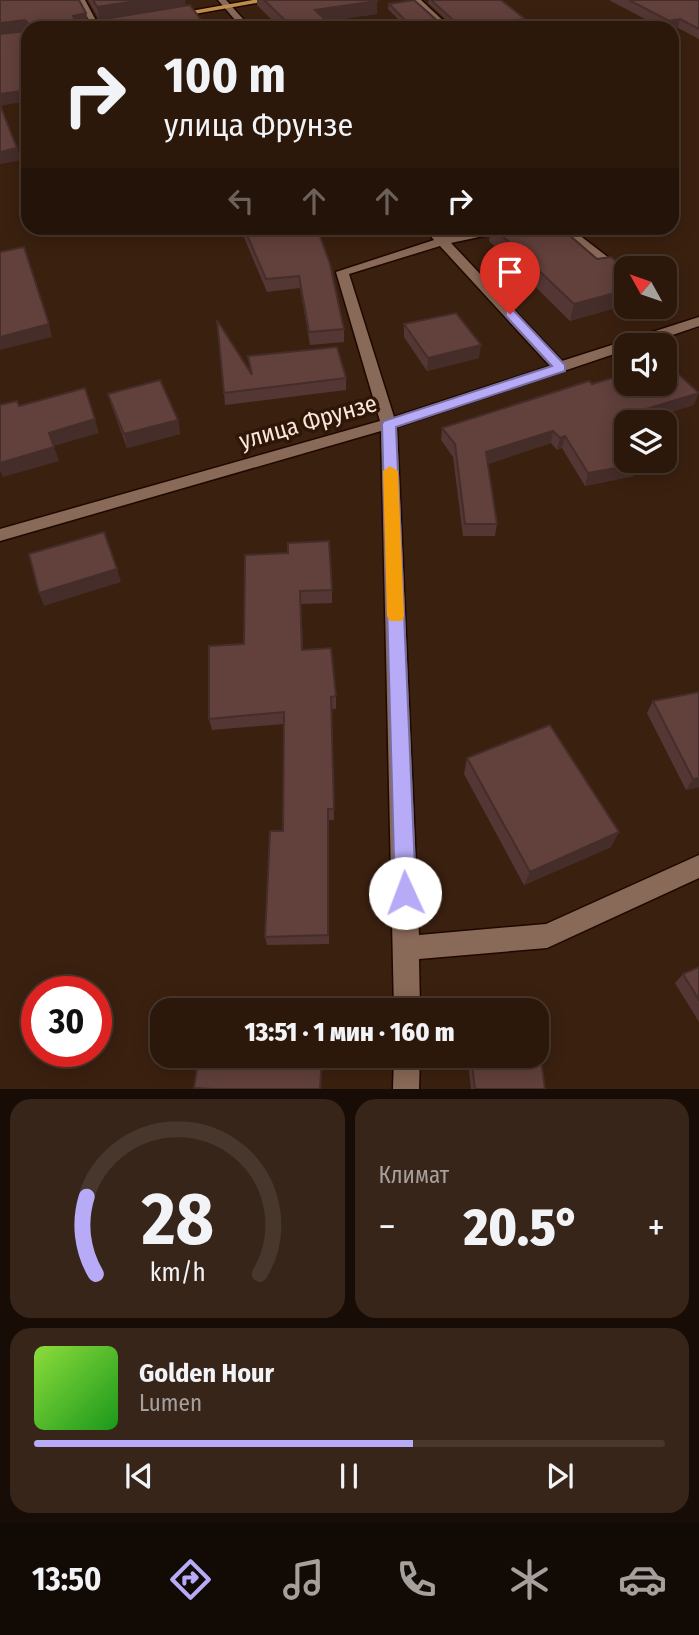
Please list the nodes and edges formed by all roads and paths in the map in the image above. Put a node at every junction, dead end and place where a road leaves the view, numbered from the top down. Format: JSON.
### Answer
{"nodes":[{"id":1,"x":81,"y":0,"type":"edge"},
{"id":2,"x":269,"y":0,"type":"edge"},
{"id":3,"x":416,"y":0,"type":"edge"},
{"id":4,"x":225,"y":3,"type":"edge"},
{"id":5,"x":160,"y":16,"type":"edge"},
{"id":6,"x":91,"y":21,"type":"edge"},
{"id":7,"x":241,"y":21,"type":"edge"},
{"id":8,"x":439,"y":21,"type":"edge"},
{"id":9,"x":437,"y":235,"type":"edge"},
{"id":10,"x":471,"y":235,"type":"edge"},
{"id":11,"x":572,"y":235,"type":"edge"},
{"id":12,"x":443,"y":241,"type":"junction"},
{"id":13,"x":614,"y":267,"type":"edge"},
{"id":14,"x":699,"y":321,"type":"edge"},
{"id":15,"x":663,"y":333,"type":"edge"},
{"id":16,"x":614,"y":349,"type":"edge"},
{"id":17,"x":560,"y":368,"type":"junction"},
{"id":18,"x":389,"y":424,"type":"junction"},
{"id":19,"x":0,"y":535,"type":"edge"},
{"id":20,"x":699,"y":866,"type":"edge"},
{"id":21,"x":407,"y":948,"type":"junction"},
{"id":22,"x":407,"y":998,"type":"edge"},
{"id":23,"x":407,"y":1068,"type":"edge"},
{"id":24,"x":406,"y":1089,"type":"edge"}],
"edges":[{"from":1,"to":6,"type":"street"},
{"from":2,"to":4,"type":"main road"},
{"from":3,"to":8,"type":"street"},
{"from":4,"to":5,"type":"main road"},
{"from":4,"to":7,"type":"street"},
{"from":9,"to":12,"type":"street"},
{"from":10,"to":12,"type":"street"},
{"from":11,"to":13,"type":"street"},
{"from":12,"to":17,"type":"street"},
{"from":12,"to":18,"type":"street"},
{"from":14,"to":15,"type":"street","name":"улица Фрунзе"},
{"from":16,"to":17,"type":"street","name":"улица Фрунзе"},
{"from":17,"to":18,"type":"street","name":"улица Фрунзе"},
{"from":18,"to":19,"type":"street","name":"улица Фрунзе"},
{"from":18,"to":21,"type":"street"},
{"from":20,"to":21,"type":"street"},
{"from":21,"to":22,"type":"street"},
{"from":23,"to":24,"type":"street"}]}
